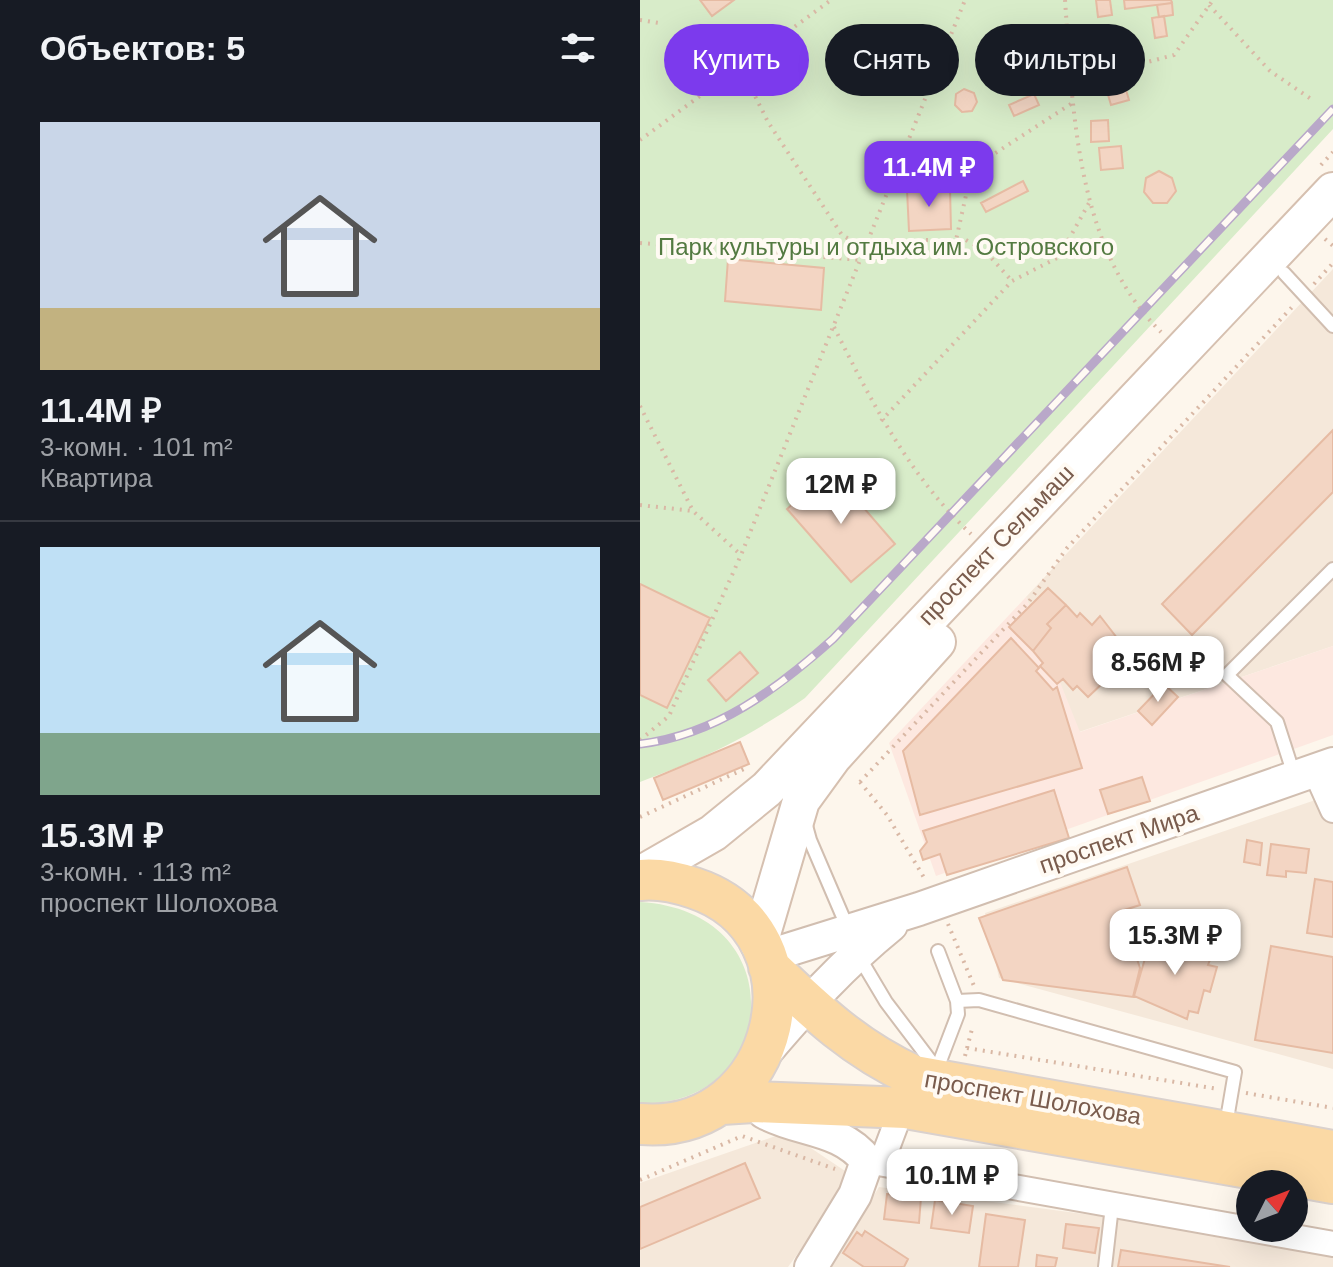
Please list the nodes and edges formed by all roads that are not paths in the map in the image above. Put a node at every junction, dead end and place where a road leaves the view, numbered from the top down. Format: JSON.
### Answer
{"nodes":[{"id":1,"x":1333,"y":191,"type":"edge"},
{"id":2,"x":1333,"y":219,"type":"edge"},
{"id":3,"x":1294,"y":284,"type":"junction"},
{"id":4,"x":1333,"y":326,"type":"edge"},
{"id":5,"x":1333,"y":569,"type":"edge"},
{"id":6,"x":1314,"y":771,"type":"edge"},
{"id":7,"x":801,"y":801,"type":"junction"},
{"id":8,"x":1333,"y":810,"type":"edge"},
{"id":9,"x":640,"y":878,"type":"edge"},
{"id":10,"x":853,"y":942,"type":"junction"},
{"id":11,"x":938,"y":951,"type":"dead end"},
{"id":12,"x":765,"y":956,"type":"junction"},
{"id":13,"x":957,"y":1001,"type":"junction"},
{"id":14,"x":807,"y":1003,"type":"junction"},
{"id":15,"x":764,"y":1054,"type":"junction"},
{"id":16,"x":942,"y":1076,"type":"junction"},
{"id":17,"x":737,"y":1103,"type":"junction"},
{"id":18,"x":902,"y":1108,"type":"junction"},
{"id":19,"x":640,"y":1124,"type":"edge"},
{"id":20,"x":1225,"y":1132,"type":"junction"},
{"id":21,"x":1333,"y":1151,"type":"edge"},
{"id":22,"x":870,"y":1167,"type":"junction"},
{"id":23,"x":1333,"y":1183,"type":"edge"},
{"id":24,"x":1112,"y":1206,"type":"junction"},
{"id":25,"x":1333,"y":1244,"type":"edge"},
{"id":26,"x":811,"y":1267,"type":"edge"},
{"id":27,"x":1105,"y":1267,"type":"edge"}],
"edges":[{"from":1,"to":9,"type":"main road","name":"проспект Сельмаш"},
{"from":2,"to":3,"type":"main road","name":"проспект Сельмаш"},
{"from":3,"to":4,"type":"lane"},
{"from":3,"to":7,"type":"main road","name":"проспект Сельмаш"},
{"from":5,"to":6,"type":"lane"},
{"from":6,"to":8,"type":"street"},
{"from":6,"to":10,"type":"street","name":"проспект Мира"},
{"from":7,"to":10,"type":"lane"},
{"from":7,"to":12,"type":"main road","name":"проспект Сельмаш"},
{"from":9,"to":12,"type":"main road","name":"проспект Шолохова"},
{"from":10,"to":12,"type":"street","name":"проспект Мира"},
{"from":10,"to":14,"type":"street","name":"проспект Мира"},
{"from":10,"to":16,"type":"lane"},
{"from":11,"to":13,"type":"lane"},
{"from":12,"to":14,"type":"main road","name":"проспект Шолохова"},
{"from":12,"to":15,"type":"main road"},
{"from":13,"to":16,"type":"lane"},
{"from":13,"to":20,"type":"lane"},
{"from":14,"to":15,"type":"street","name":"проспект Мира"},
{"from":14,"to":16,"type":"main road","name":"проспект Шолохова"},
{"from":15,"to":17,"type":"main road"},
{"from":16,"to":20,"type":"main road","name":"проспект Шолохова"},
{"from":17,"to":18,"type":"main road","name":"проспект Шолохова"},
{"from":17,"to":19,"type":"main road"},
{"from":17,"to":22,"type":"street"},
{"from":18,"to":22,"type":"street"},
{"from":18,"to":23,"type":"main road","name":"проспект Шолохова"},
{"from":20,"to":21,"type":"main road","name":"проспект Шолохова"},
{"from":22,"to":24,"type":"street"},
{"from":22,"to":26,"type":"street"},
{"from":24,"to":25,"type":"street"},
{"from":24,"to":27,"type":"lane"}]}
